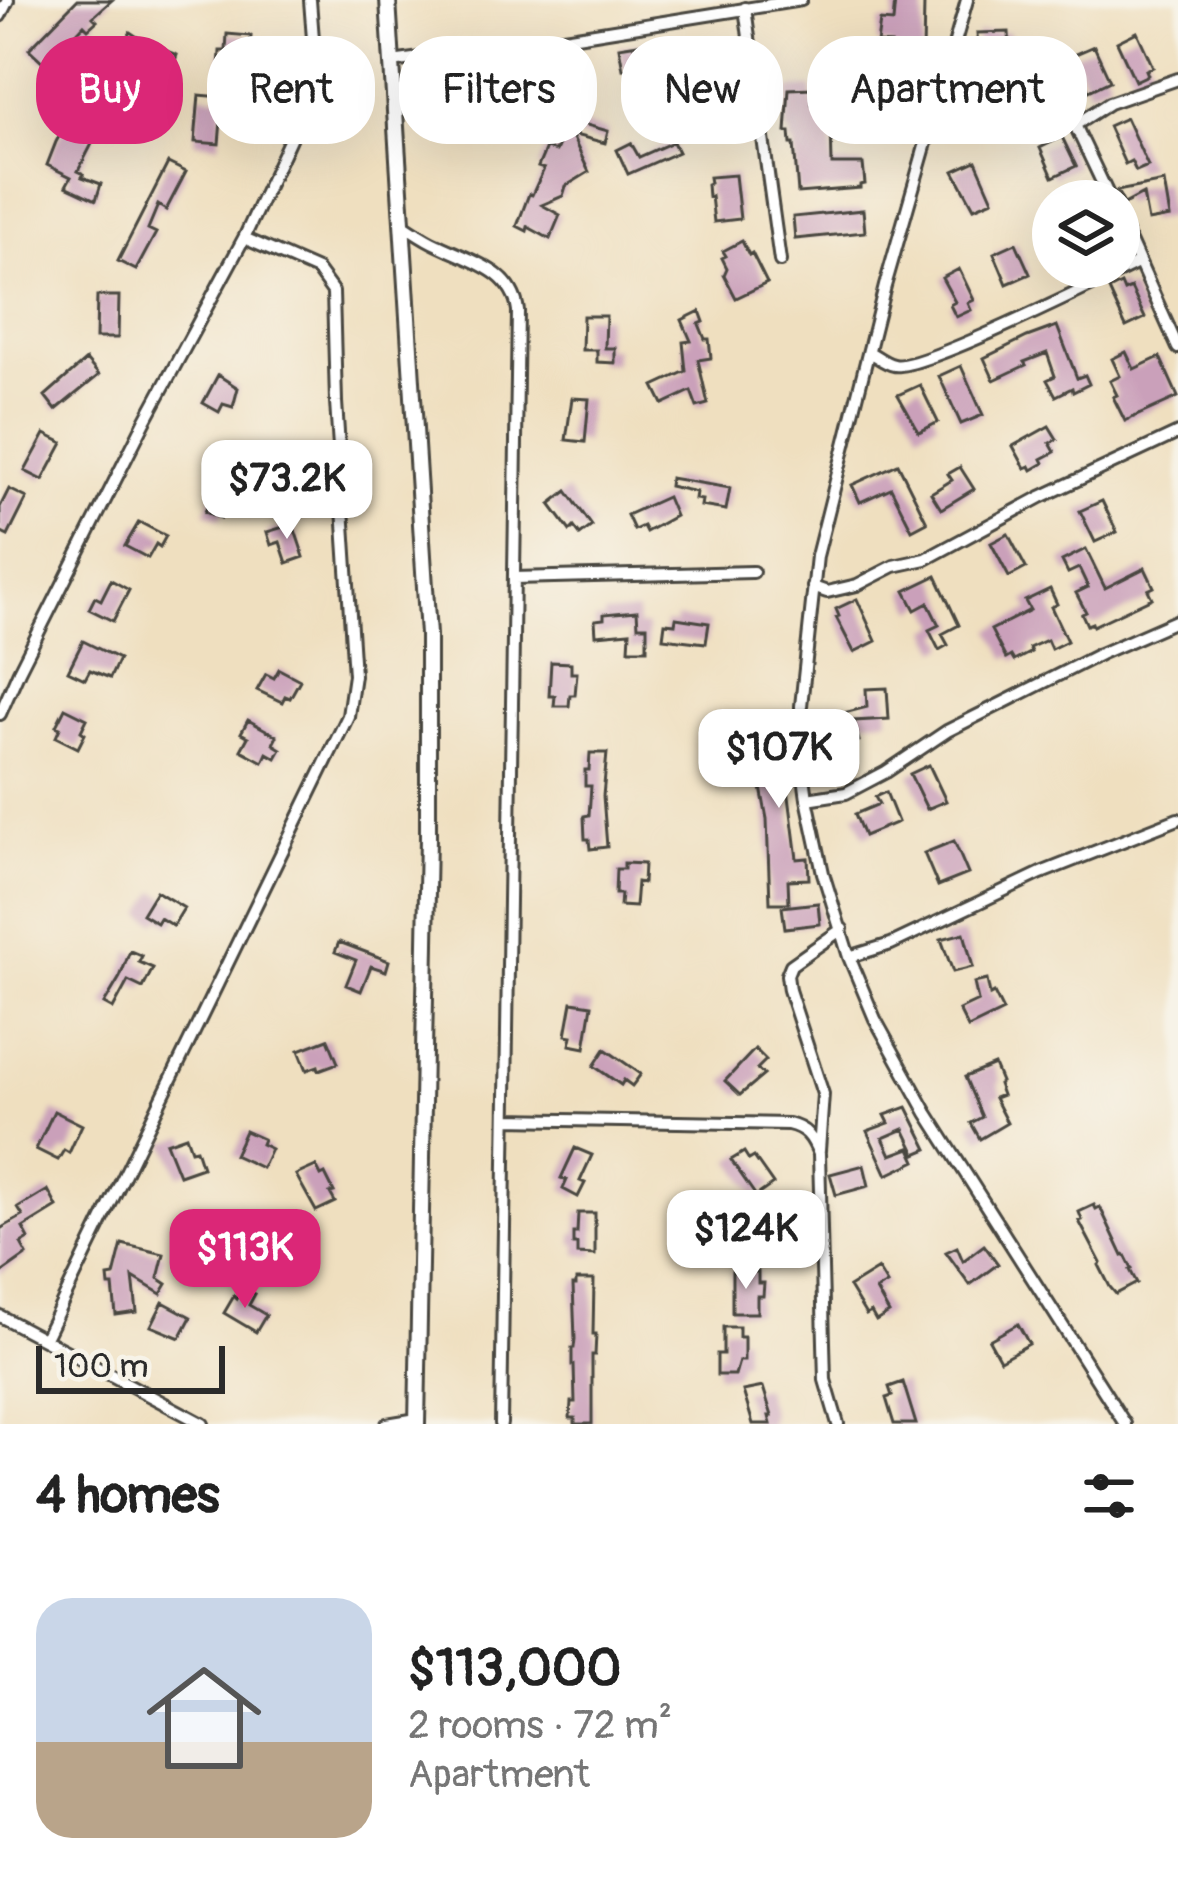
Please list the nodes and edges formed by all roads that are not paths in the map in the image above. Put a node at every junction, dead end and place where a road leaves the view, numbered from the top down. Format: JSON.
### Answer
{"nodes":[{"id":1,"x":8,"y":0,"type":"edge"},
{"id":2,"x":310,"y":0,"type":"edge"},
{"id":3,"x":388,"y":0,"type":"edge"},
{"id":4,"x":801,"y":0,"type":"edge"},
{"id":5,"x":967,"y":0,"type":"edge"},
{"id":6,"x":745,"y":8,"type":"junction"},
{"id":7,"x":0,"y":16,"type":"edge"},
{"id":8,"x":957,"y":36,"type":"edge"},
{"id":9,"x":392,"y":62,"type":"junction"},
{"id":10,"x":1178,"y":79,"type":"edge"},
{"id":11,"x":1087,"y":117,"type":"edge"},
{"id":12,"x":927,"y":144,"type":"edge"},
{"id":13,"x":1084,"y":144,"type":"edge"},
{"id":14,"x":1101,"y":180,"type":"edge"},
{"id":15,"x":404,"y":225,"type":"junction"},
{"id":16,"x":244,"y":238,"type":"junction"},
{"id":17,"x":780,"y":261,"type":"dead end"},
{"id":18,"x":1140,"y":267,"type":"edge"},
{"id":19,"x":1085,"y":288,"type":"edge"},
{"id":20,"x":1178,"y":348,"type":"edge"},
{"id":21,"x":869,"y":352,"type":"junction"},
{"id":22,"x":1178,"y":433,"type":"edge"},
{"id":23,"x":753,"y":572,"type":"dead end"},
{"id":24,"x":514,"y":578,"type":"junction"},
{"id":25,"x":812,"y":587,"type":"junction"},
{"id":26,"x":1178,"y":620,"type":"edge"},
{"id":27,"x":0,"y":714,"type":"edge"},
{"id":28,"x":807,"y":799,"type":"junction"},
{"id":29,"x":1178,"y":819,"type":"edge"},
{"id":30,"x":842,"y":929,"type":"junction"},
{"id":31,"x":849,"y":956,"type":"junction"},
{"id":32,"x":506,"y":1119,"type":"junction"},
{"id":33,"x":819,"y":1154,"type":"junction"},
{"id":34,"x":0,"y":1316,"type":"edge"},
{"id":35,"x":45,"y":1339,"type":"junction"},
{"id":36,"x":417,"y":1421,"type":"edge"},
{"id":37,"x":203,"y":1424,"type":"edge"},
{"id":38,"x":387,"y":1424,"type":"edge"},
{"id":39,"x":501,"y":1424,"type":"edge"},
{"id":40,"x":838,"y":1424,"type":"edge"},
{"id":41,"x":1125,"y":1424,"type":"edge"}],
"edges":[{"from":1,"to":7,"type":"street"},
{"from":2,"to":16,"type":"street"},
{"from":3,"to":9,"type":"main road"},
{"from":4,"to":6,"type":"street"},
{"from":5,"to":8,"type":"street"},
{"from":6,"to":9,"type":"street"},
{"from":6,"to":17,"type":"street"},
{"from":9,"to":15,"type":"main road"},
{"from":10,"to":11,"type":"street"},
{"from":12,"to":21,"type":"street"},
{"from":13,"to":14,"type":"street"},
{"from":15,"to":24,"type":"street"},
{"from":15,"to":36,"type":"main road"},
{"from":16,"to":27,"type":"street"},
{"from":16,"to":35,"type":"street"},
{"from":18,"to":20,"type":"street"},
{"from":19,"to":21,"type":"street"},
{"from":21,"to":25,"type":"street"},
{"from":22,"to":25,"type":"street"},
{"from":23,"to":24,"type":"street"},
{"from":24,"to":32,"type":"street"},
{"from":25,"to":28,"type":"street"},
{"from":26,"to":28,"type":"street"},
{"from":28,"to":30,"type":"street"},
{"from":29,"to":31,"type":"street"},
{"from":30,"to":31,"type":"street"},
{"from":30,"to":33,"type":"street"},
{"from":31,"to":41,"type":"street"},
{"from":32,"to":33,"type":"street"},
{"from":32,"to":39,"type":"street"},
{"from":33,"to":40,"type":"street"},
{"from":34,"to":35,"type":"street"},
{"from":35,"to":37,"type":"street"},
{"from":36,"to":38,"type":"street"}]}
